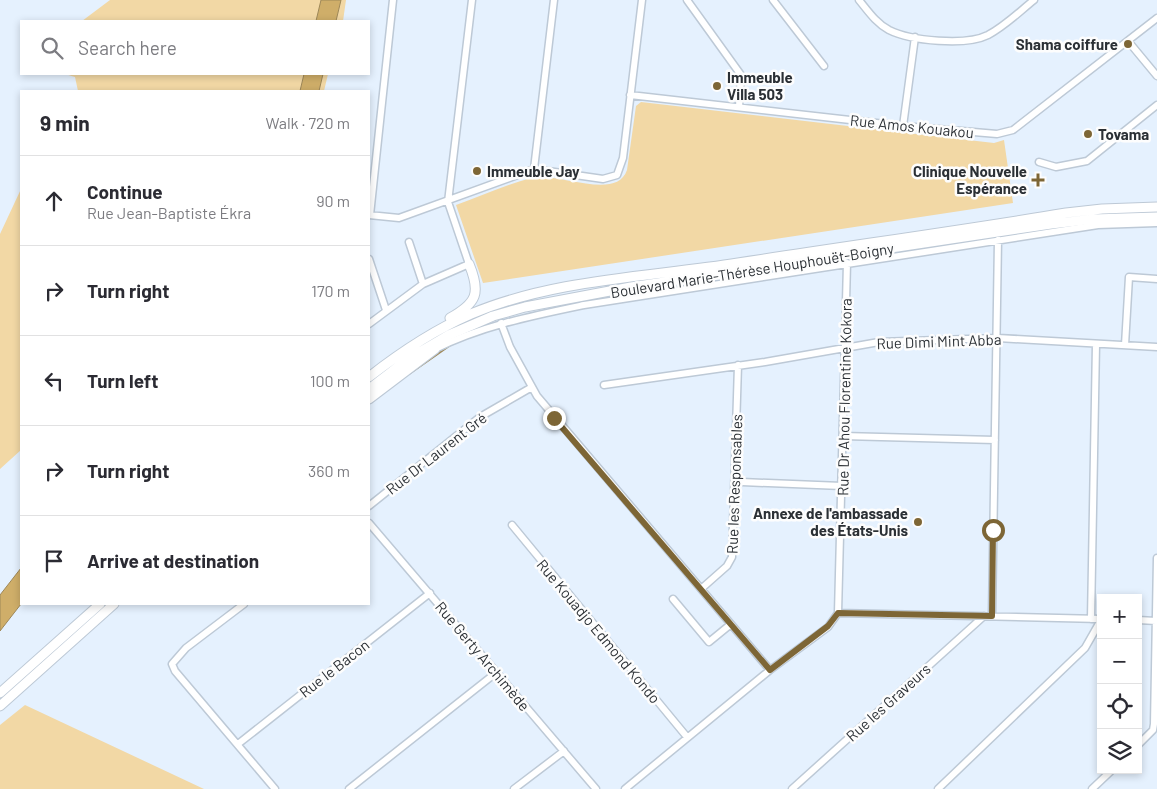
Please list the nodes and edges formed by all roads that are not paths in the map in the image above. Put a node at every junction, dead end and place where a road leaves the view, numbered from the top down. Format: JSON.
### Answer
{"nodes":[{"id":1,"x":393,"y":0,"type":"edge"},
{"id":2,"x":472,"y":0,"type":"edge"},
{"id":3,"x":554,"y":0,"type":"edge"},
{"id":4,"x":642,"y":0,"type":"edge"},
{"id":5,"x":687,"y":0,"type":"edge"},
{"id":6,"x":772,"y":0,"type":"edge"},
{"id":7,"x":859,"y":0,"type":"edge"},
{"id":8,"x":1034,"y":0,"type":"edge"},
{"id":9,"x":1157,"y":18,"type":"edge"},
{"id":10,"x":915,"y":37,"type":"junction"},
{"id":11,"x":1128,"y":41,"type":"junction"},
{"id":12,"x":824,"y":66,"type":"dead end"},
{"id":13,"x":1157,"y":76,"type":"edge"},
{"id":14,"x":630,"y":95,"type":"junction"},
{"id":15,"x":1157,"y":105,"type":"edge"},
{"id":16,"x":738,"y":107,"type":"junction"},
{"id":17,"x":903,"y":126,"type":"junction"},
{"id":18,"x":1039,"y":162,"type":"dead end"},
{"id":19,"x":534,"y":169,"type":"junction"},
{"id":20,"x":448,"y":202,"type":"junction"},
{"id":21,"x":370,"y":206,"type":"edge"},
{"id":22,"x":1157,"y":207,"type":"edge"},
{"id":23,"x":370,"y":215,"type":"edge"},
{"id":24,"x":1157,"y":217,"type":"edge"},
{"id":25,"x":1157,"y":223,"type":"edge"},
{"id":26,"x":409,"y":242,"type":"dead end"},
{"id":27,"x":998,"y":242,"type":"junction"},
{"id":28,"x":370,"y":262,"type":"edge"},
{"id":29,"x":469,"y":264,"type":"junction"},
{"id":30,"x":846,"y":264,"type":"junction"},
{"id":31,"x":1157,"y":279,"type":"edge"},
{"id":32,"x":423,"y":284,"type":"junction"},
{"id":33,"x":386,"y":310,"type":"junction"},
{"id":34,"x":370,"y":323,"type":"edge"},
{"id":35,"x":501,"y":323,"type":"junction"},
{"id":36,"x":998,"y":338,"type":"junction"},
{"id":37,"x":413,"y":344,"type":"junction"},
{"id":38,"x":1096,"y":344,"type":"junction"},
{"id":39,"x":1125,"y":345,"type":"junction"},
{"id":40,"x":1157,"y":347,"type":"edge"},
{"id":41,"x":845,"y":348,"type":"junction"},
{"id":42,"x":435,"y":349,"type":"junction"},
{"id":43,"x":408,"y":359,"type":"junction"},
{"id":44,"x":738,"y":366,"type":"junction"},
{"id":45,"x":370,"y":376,"type":"edge"},
{"id":46,"x":604,"y":385,"type":"dead end"},
{"id":47,"x":532,"y":387,"type":"junction"},
{"id":48,"x":370,"y":388,"type":"edge"},
{"id":49,"x":370,"y":398,"type":"edge"},
{"id":50,"x":843,"y":436,"type":"junction"},
{"id":51,"x":995,"y":440,"type":"junction"},
{"id":52,"x":742,"y":482,"type":"dead end"},
{"id":53,"x":842,"y":486,"type":"junction"},
{"id":54,"x":370,"y":505,"type":"edge"},
{"id":55,"x":370,"y":524,"type":"edge"},
{"id":56,"x":512,"y":526,"type":"dead end"},
{"id":57,"x":1157,"y":558,"type":"edge"},
{"id":58,"x":701,"y":589,"type":"junction"},
{"id":59,"x":430,"y":593,"type":"junction"},
{"id":60,"x":673,"y":599,"type":"dead end"},
{"id":61,"x":99,"y":605,"type":"edge"},
{"id":62,"x":113,"y":605,"type":"edge"},
{"id":63,"x":243,"y":605,"type":"edge"},
{"id":64,"x":838,"y":613,"type":"junction"},
{"id":65,"x":984,"y":616,"type":"junction"},
{"id":66,"x":992,"y":616,"type":"junction"},
{"id":67,"x":1091,"y":619,"type":"junction"},
{"id":68,"x":1097,"y":620,"type":"edge"},
{"id":69,"x":1142,"y":620,"type":"edge"},
{"id":70,"x":1156,"y":621,"type":"junction"},
{"id":71,"x":731,"y":624,"type":"junction"},
{"id":72,"x":1097,"y":627,"type":"edge"},
{"id":73,"x":770,"y":670,"type":"junction"},
{"id":74,"x":497,"y":672,"type":"junction"},
{"id":75,"x":0,"y":693,"type":"edge"},
{"id":76,"x":0,"y":706,"type":"edge"},
{"id":77,"x":1156,"y":725,"type":"edge"},
{"id":78,"x":687,"y":737,"type":"junction"},
{"id":79,"x":1142,"y":741,"type":"edge"},
{"id":80,"x":238,"y":744,"type":"junction"},
{"id":81,"x":564,"y":751,"type":"junction"},
{"id":82,"x":1108,"y":774,"type":"edge"},
{"id":83,"x":275,"y":789,"type":"edge"},
{"id":84,"x":349,"y":789,"type":"edge"},
{"id":85,"x":514,"y":789,"type":"edge"},
{"id":86,"x":596,"y":789,"type":"edge"},
{"id":87,"x":625,"y":789,"type":"edge"},
{"id":88,"x":792,"y":789,"type":"edge"},
{"id":89,"x":938,"y":789,"type":"edge"},
{"id":90,"x":1092,"y":789,"type":"edge"}],
"edges":[{"from":1,"to":21,"type":"street"},
{"from":2,"to":20,"type":"street"},
{"from":3,"to":19,"type":"street"},
{"from":4,"to":14,"type":"street"},
{"from":5,"to":16,"type":"street"},
{"from":6,"to":12,"type":"street"},
{"from":7,"to":10,"type":"street"},
{"from":8,"to":10,"type":"street"},
{"from":9,"to":11,"type":"street","name":"Rue Amos Kouakou"},
{"from":10,"to":17,"type":"street"},
{"from":11,"to":13,"type":"street"},
{"from":11,"to":17,"type":"street","name":"Rue Amos Kouakou"},
{"from":14,"to":16,"type":"street","name":"Rue Amos Kouakou"},
{"from":14,"to":19,"type":"street"},
{"from":15,"to":18,"type":"street"},
{"from":16,"to":17,"type":"street","name":"Rue Amos Kouakou"},
{"from":19,"to":20,"type":"street"},
{"from":20,"to":23,"type":"street"},
{"from":20,"to":29,"type":"street"},
{"from":22,"to":37,"type":"main road","name":"Boulevard Marie-Thérèse Houphouët-Boigny"},
{"from":24,"to":43,"type":"main road","name":"Boulevard Marie-Thérèse Houphouët-Boigny"},
{"from":25,"to":27,"type":"street"},
{"from":26,"to":32,"type":"street"},
{"from":27,"to":30,"type":"street"},
{"from":27,"to":36,"type":"street"},
{"from":28,"to":33,"type":"street"},
{"from":29,"to":32,"type":"street"},
{"from":29,"to":37,"type":"main road"},
{"from":30,"to":35,"type":"street"},
{"from":30,"to":41,"type":"street","name":"Rue Dr Ahou Florentine Kokora"},
{"from":31,"to":39,"type":"street"},
{"from":32,"to":33,"type":"street"},
{"from":33,"to":34,"type":"street"},
{"from":35,"to":42,"type":"street"},
{"from":35,"to":47,"type":"street"},
{"from":36,"to":38,"type":"street","name":"Rue Dimi Mint Abba"},
{"from":36,"to":41,"type":"street","name":"Rue Dimi Mint Abba"},
{"from":36,"to":51,"type":"street"},
{"from":37,"to":45,"type":"main road","name":"Boulevard Marie-Thérèse Houphouët-Boigny"},
{"from":38,"to":39,"type":"street","name":"Rue Dimi Mint Abba"},
{"from":38,"to":67,"type":"street"},
{"from":39,"to":40,"type":"street","name":"Rue Dimi Mint Abba"},
{"from":41,"to":44,"type":"street","name":"Rue Dimi Mint Abba"},
{"from":41,"to":50,"type":"street","name":"Rue Dr Ahou Florentine Kokora"},
{"from":42,"to":43,"type":"street"},
{"from":42,"to":49,"type":"main road"},
{"from":43,"to":48,"type":"main road","name":"Boulevard Marie-Thérèse Houphouët-Boigny"},
{"from":44,"to":46,"type":"street","name":"Rue Dimi Mint Abba"},
{"from":44,"to":58,"type":"street","name":"Rue les Responsables"},
{"from":47,"to":54,"type":"street","name":"Rue Dr Laurent Gré"},
{"from":47,"to":58,"type":"street"},
{"from":50,"to":51,"type":"street"},
{"from":50,"to":53,"type":"street","name":"Rue Dr Ahou Florentine Kokora"},
{"from":51,"to":66,"type":"street"},
{"from":52,"to":53,"type":"street"},
{"from":53,"to":64,"type":"street","name":"Rue Dr Ahou Florentine Kokora"},
{"from":55,"to":59,"type":"street","name":"Rue Gerty Archimède"},
{"from":56,"to":78,"type":"street","name":"Rue Kouadjo Edmond Kondo"},
{"from":57,"to":70,"type":"street"},
{"from":58,"to":71,"type":"street"},
{"from":59,"to":74,"type":"street","name":"Rue Gerty Archimède"},
{"from":59,"to":80,"type":"street","name":"Rue le Bacon"},
{"from":60,"to":71,"type":"street"},
{"from":61,"to":75,"type":"main road"},
{"from":62,"to":76,"type":"main road"},
{"from":63,"to":80,"type":"street"},
{"from":64,"to":65,"type":"street"},
{"from":64,"to":73,"type":"street"},
{"from":65,"to":66,"type":"street"},
{"from":65,"to":88,"type":"street","name":"Rue les Graveurs"},
{"from":66,"to":67,"type":"street"},
{"from":67,"to":68,"type":"street"},
{"from":69,"to":70,"type":"street"},
{"from":70,"to":77,"type":"street"},
{"from":71,"to":73,"type":"street"},
{"from":72,"to":89,"type":"street"},
{"from":73,"to":78,"type":"street"},
{"from":74,"to":81,"type":"street","name":"Rue Gerty Archimède"},
{"from":74,"to":84,"type":"street"},
{"from":77,"to":79,"type":"street"},
{"from":78,"to":87,"type":"street"},
{"from":80,"to":83,"type":"street"},
{"from":81,"to":85,"type":"street"},
{"from":81,"to":86,"type":"street","name":"Rue Gerty Archimède"},
{"from":82,"to":90,"type":"street"}]}
